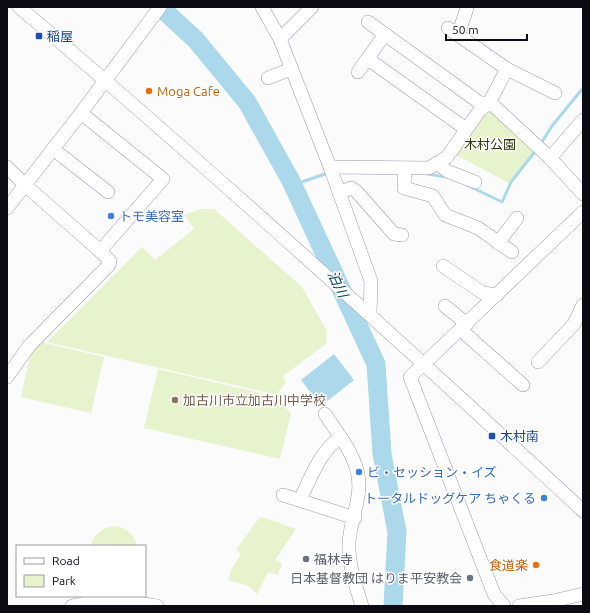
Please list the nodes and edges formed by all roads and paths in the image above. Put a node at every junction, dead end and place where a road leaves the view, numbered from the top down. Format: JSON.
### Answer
{"nodes":[{"id":1,"x":19,"y":7,"type":"edge"},
{"id":2,"x":160,"y":7,"type":"edge"},
{"id":3,"x":262,"y":7,"type":"edge"},
{"id":4,"x":312,"y":7,"type":"edge"},
{"id":5,"x":468,"y":8,"type":"dead end"},
{"id":6,"x":368,"y":22,"type":"dead end"},
{"id":7,"x":385,"y":34,"type":"junction"},
{"id":8,"x":280,"y":38,"type":"junction"},
{"id":9,"x":368,"y":59,"type":"junction"},
{"id":10,"x":291,"y":69,"type":"junction"},
{"id":11,"x":507,"y":69,"type":"junction"},
{"id":12,"x":358,"y":72,"type":"dead end"},
{"id":13,"x":268,"y":78,"type":"dead end"},
{"id":14,"x":106,"y":80,"type":"junction"},
{"id":15,"x":555,"y":93,"type":"dead end"},
{"id":16,"x":489,"y":104,"type":"junction"},
{"id":17,"x":82,"y":113,"type":"junction"},
{"id":18,"x":583,"y":120,"type":"edge"},
{"id":19,"x":466,"y":129,"type":"junction"},
{"id":20,"x":53,"y":149,"type":"junction"},
{"id":21,"x":550,"y":158,"type":"junction"},
{"id":22,"x":437,"y":163,"type":"junction"},
{"id":23,"x":7,"y":167,"type":"edge"},
{"id":24,"x":330,"y":167,"type":"junction"},
{"id":25,"x":405,"y":169,"type":"junction"},
{"id":26,"x":476,"y":182,"type":"dead end"},
{"id":27,"x":25,"y":185,"type":"junction"},
{"id":28,"x":100,"y":190,"type":"dead end"},
{"id":29,"x":339,"y":193,"type":"junction"},
{"id":30,"x":583,"y":194,"type":"edge"},
{"id":31,"x":7,"y":208,"type":"edge"},
{"id":32,"x":583,"y":212,"type":"edge"},
{"id":33,"x":517,"y":218,"type":"dead end"},
{"id":34,"x":402,"y":235,"type":"dead end"},
{"id":35,"x":498,"y":243,"type":"junction"},
{"id":36,"x":100,"y":250,"type":"junction"},
{"id":37,"x":512,"y":252,"type":"dead end"},
{"id":38,"x":443,"y":266,"type":"dead end"},
{"id":39,"x":498,"y":295,"type":"junction"},
{"id":40,"x":583,"y":305,"type":"edge"},
{"id":41,"x":445,"y":306,"type":"dead end"},
{"id":42,"x":370,"y":313,"type":"junction"},
{"id":43,"x":464,"y":327,"type":"junction"},
{"id":44,"x":538,"y":362,"type":"dead end"},
{"id":45,"x":425,"y":364,"type":"junction"},
{"id":46,"x":7,"y":376,"type":"edge"},
{"id":47,"x":523,"y":385,"type":"dead end"},
{"id":48,"x":325,"y":414,"type":"dead end"},
{"id":49,"x":340,"y":438,"type":"junction"},
{"id":50,"x":284,"y":495,"type":"dead end"},
{"id":51,"x":300,"y":500,"type":"junction"},
{"id":52,"x":583,"y":511,"type":"edge"},
{"id":53,"x":355,"y":518,"type":"junction"},
{"id":54,"x":583,"y":594,"type":"edge"},
{"id":55,"x":72,"y":606,"type":"edge"},
{"id":56,"x":154,"y":606,"type":"edge"},
{"id":57,"x":362,"y":606,"type":"edge"},
{"id":58,"x":504,"y":606,"type":"edge"},
{"id":59,"x":519,"y":606,"type":"edge"}],
"edges":[{"from":1,"to":14,"type":"street"},
{"from":2,"to":14,"type":"street"},
{"from":3,"to":8,"type":"street"},
{"from":4,"to":8,"type":"street"},
{"from":5,"to":11,"type":"street"},
{"from":6,"to":7,"type":"street"},
{"from":7,"to":9,"type":"street"},
{"from":7,"to":16,"type":"street"},
{"from":8,"to":10,"type":"street"},
{"from":9,"to":12,"type":"street"},
{"from":9,"to":19,"type":"street"},
{"from":10,"to":13,"type":"street"},
{"from":10,"to":24,"type":"street"},
{"from":11,"to":15,"type":"street"},
{"from":11,"to":16,"type":"street"},
{"from":14,"to":17,"type":"street"},
{"from":14,"to":42,"type":"street"},
{"from":16,"to":19,"type":"street"},
{"from":16,"to":21,"type":"street"},
{"from":17,"to":20,"type":"street"},
{"from":17,"to":36,"type":"street"},
{"from":18,"to":21,"type":"street"},
{"from":19,"to":22,"type":"street"},
{"from":20,"to":27,"type":"street"},
{"from":20,"to":28,"type":"street"},
{"from":21,"to":30,"type":"street"},
{"from":22,"to":25,"type":"street"},
{"from":22,"to":26,"type":"street"},
{"from":23,"to":27,"type":"street"},
{"from":24,"to":25,"type":"street"},
{"from":24,"to":29,"type":"street"},
{"from":25,"to":35,"type":"street"},
{"from":27,"to":31,"type":"street"},
{"from":27,"to":36,"type":"street"},
{"from":29,"to":34,"type":"street"},
{"from":29,"to":42,"type":"street"},
{"from":32,"to":39,"type":"street"},
{"from":33,"to":35,"type":"street"},
{"from":35,"to":37,"type":"street"},
{"from":36,"to":46,"type":"street"},
{"from":38,"to":39,"type":"street"},
{"from":39,"to":43,"type":"street"},
{"from":40,"to":44,"type":"street"},
{"from":41,"to":43,"type":"street"},
{"from":42,"to":45,"type":"street"},
{"from":43,"to":45,"type":"street"},
{"from":43,"to":47,"type":"street"},
{"from":45,"to":52,"type":"street"},
{"from":45,"to":58,"type":"street"},
{"from":48,"to":49,"type":"street"},
{"from":49,"to":51,"type":"street"},
{"from":49,"to":53,"type":"street"},
{"from":50,"to":51,"type":"street"},
{"from":51,"to":53,"type":"street"},
{"from":53,"to":57,"type":"street"},
{"from":54,"to":59,"type":"street"},
{"from":55,"to":56,"type":"street"}]}
